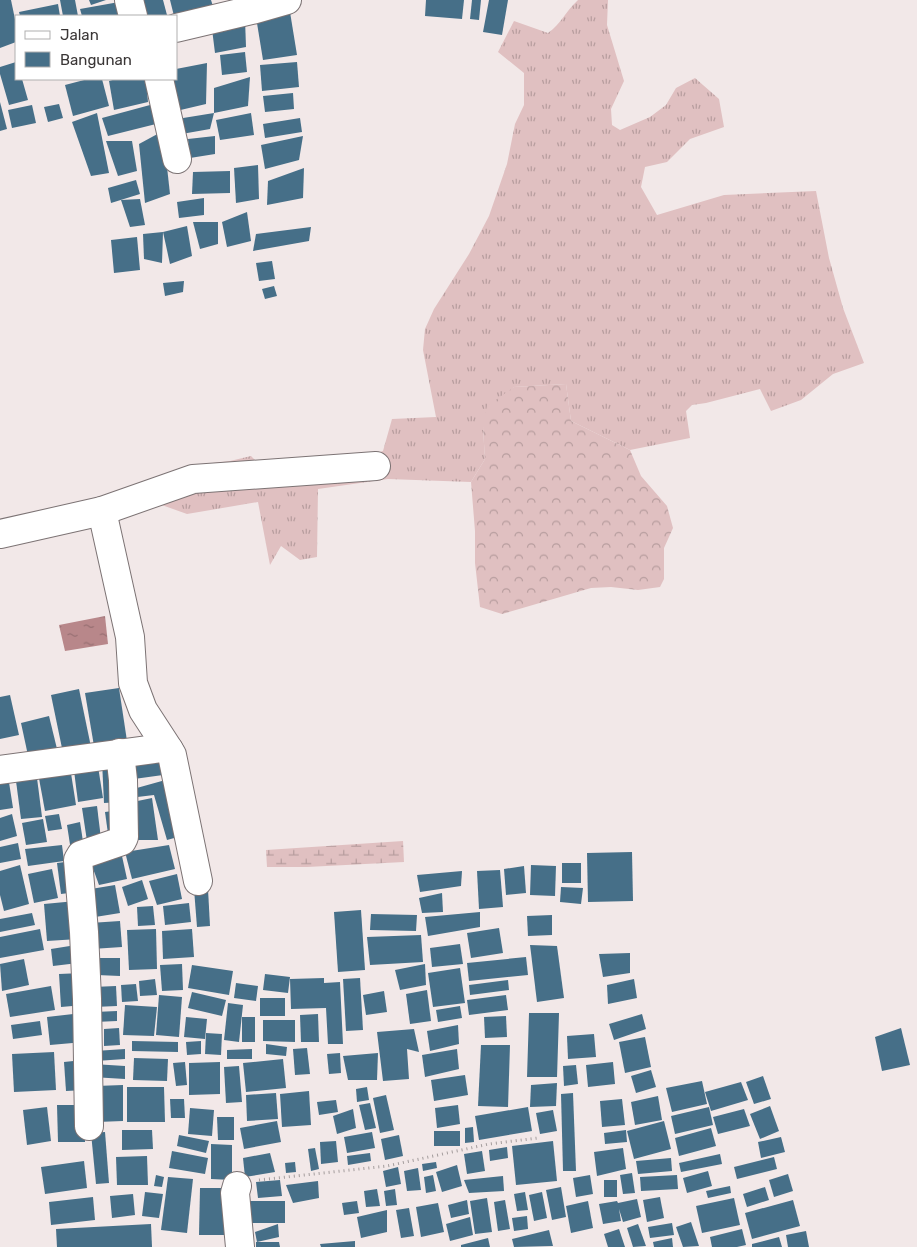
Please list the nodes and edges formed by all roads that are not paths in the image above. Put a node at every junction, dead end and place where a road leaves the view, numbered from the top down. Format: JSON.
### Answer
{"nodes":[{"id":1,"x":129,"y":0,"type":"edge"},
{"id":2,"x":287,"y":0,"type":"edge"},
{"id":3,"x":133,"y":15,"type":"edge"},
{"id":4,"x":178,"y":28,"type":"edge"},
{"id":5,"x":158,"y":80,"type":"edge"},
{"id":6,"x":176,"y":159,"type":"dead end"},
{"id":7,"x":376,"y":466,"type":"dead end"},
{"id":8,"x":102,"y":511,"type":"junction"},
{"id":9,"x":0,"y":534,"type":"edge"},
{"id":10,"x":169,"y":750,"type":"junction"},
{"id":11,"x":120,"y":753,"type":"junction"},
{"id":12,"x":0,"y":770,"type":"edge"},
{"id":13,"x":198,"y":881,"type":"dead end"},
{"id":14,"x":89,"y":1126,"type":"dead end"},
{"id":15,"x":237,"y":1186,"type":"road end"},
{"id":16,"x":240,"y":1247,"type":"edge"}],
"edges":[{"from":1,"to":3,"type":"street"},
{"from":2,"to":4,"type":"street"},
{"from":5,"to":6,"type":"street"},
{"from":7,"to":8,"type":"street"},
{"from":8,"to":9,"type":"street"},
{"from":8,"to":10,"type":"street"},
{"from":10,"to":11,"type":"street"},
{"from":10,"to":13,"type":"street"},
{"from":11,"to":12,"type":"street"},
{"from":11,"to":14,"type":"street"},
{"from":15,"to":16,"type":"street"}]}
